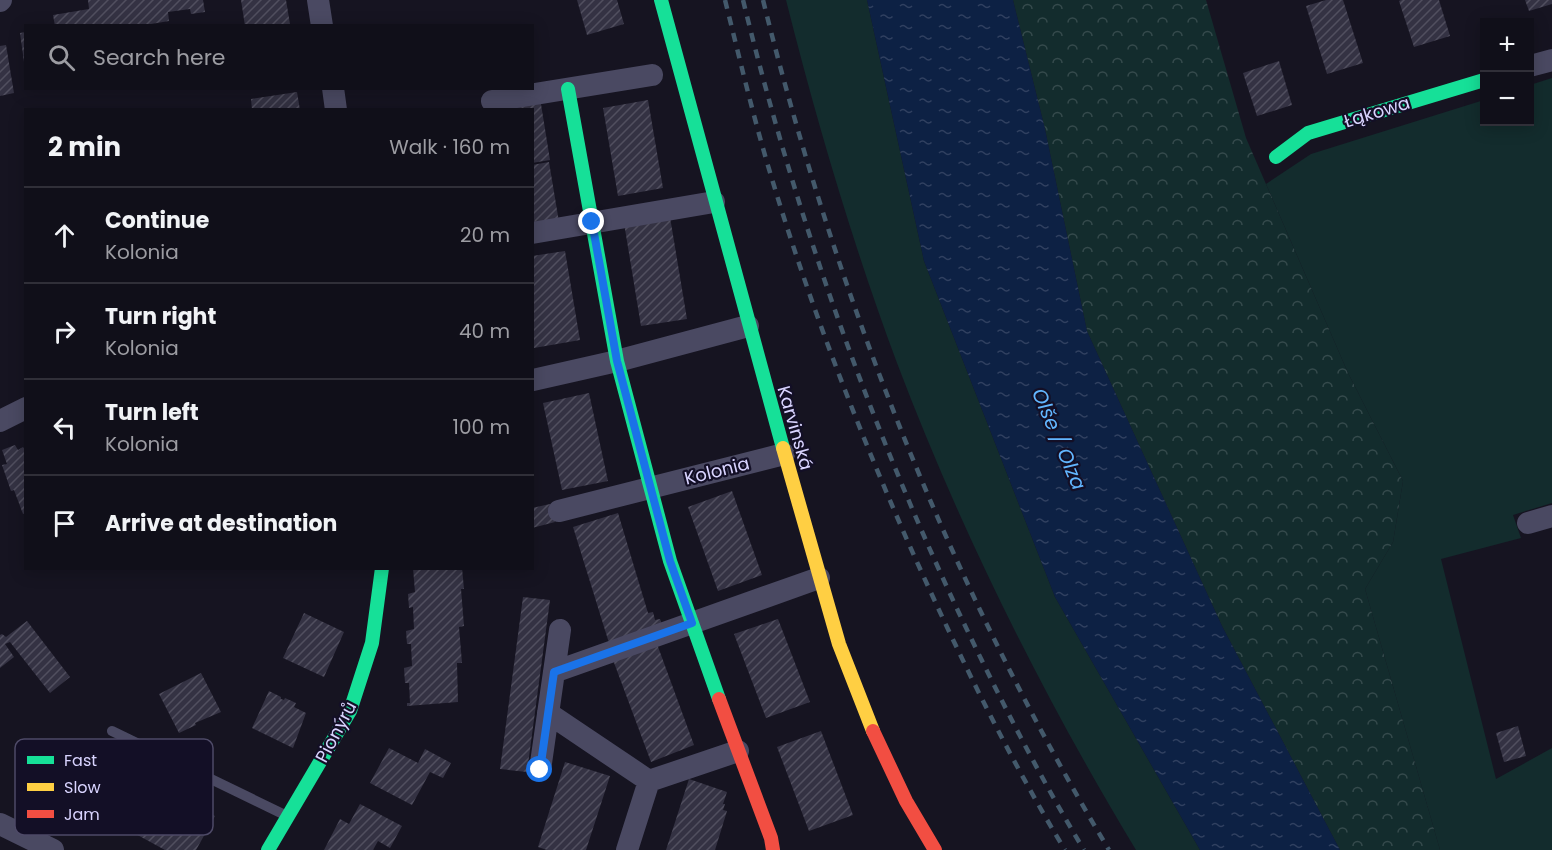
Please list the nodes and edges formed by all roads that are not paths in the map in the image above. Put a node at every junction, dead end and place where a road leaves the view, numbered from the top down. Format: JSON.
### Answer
{"nodes":[{"id":1,"x":318,"y":0,"type":"edge"},
{"id":2,"x":662,"y":0,"type":"edge"},
{"id":3,"x":322,"y":24,"type":"edge"},
{"id":4,"x":1552,"y":60,"type":"edge"},
{"id":5,"x":1534,"y":65,"type":"edge"},
{"id":6,"x":652,"y":75,"type":"dead end"},
{"id":7,"x":1480,"y":82,"type":"edge"},
{"id":8,"x":568,"y":89,"type":"junction"},
{"id":9,"x":333,"y":90,"type":"edge"},
{"id":10,"x":492,"y":101,"type":"dead end"},
{"id":11,"x":336,"y":108,"type":"edge"},
{"id":12,"x":1276,"y":157,"type":"dead end"},
{"id":13,"x":714,"y":202,"type":"junction"},
{"id":14,"x":592,"y":222,"type":"junction"},
{"id":15,"x":534,"y":233,"type":"edge"},
{"id":16,"x":748,"y":326,"type":"junction"},
{"id":17,"x":617,"y":361,"type":"junction"},
{"id":18,"x":534,"y":380,"type":"edge"},
{"id":19,"x":24,"y":409,"type":"edge"},
{"id":20,"x":0,"y":421,"type":"edge"},
{"id":21,"x":784,"y":454,"type":"junction"},
{"id":22,"x":650,"y":488,"type":"junction"},
{"id":23,"x":559,"y":511,"type":"dead end"},
{"id":24,"x":1552,"y":516,"type":"edge"},
{"id":25,"x":1528,"y":523,"type":"dead end"},
{"id":26,"x":382,"y":570,"type":"edge"},
{"id":27,"x":819,"y":578,"type":"junction"},
{"id":28,"x":692,"y":623,"type":"junction"},
{"id":29,"x":560,"y":630,"type":"dead end"},
{"id":30,"x":554,"y":672,"type":"junction"},
{"id":31,"x":548,"y":713,"type":"junction"},
{"id":32,"x":112,"y":731,"type":"dead end"},
{"id":33,"x":129,"y":739,"type":"edge"},
{"id":34,"x":738,"y":751,"type":"junction"},
{"id":35,"x":540,"y":770,"type":"dead end"},
{"id":36,"x":213,"y":780,"type":"edge"},
{"id":37,"x":649,"y":781,"type":"junction"},
{"id":38,"x":288,"y":816,"type":"junction"},
{"id":39,"x":0,"y":824,"type":"edge"},
{"id":40,"x":15,"y":831,"type":"edge"},
{"id":41,"x":22,"y":835,"type":"edge"},
{"id":42,"x":53,"y":850,"type":"edge"},
{"id":43,"x":268,"y":850,"type":"edge"},
{"id":44,"x":627,"y":850,"type":"edge"},
{"id":45,"x":773,"y":850,"type":"edge"},
{"id":46,"x":936,"y":850,"type":"edge"}],
"edges":[{"from":1,"to":3,"type":"street"},
{"from":2,"to":13,"type":"street","name":"Karvinská"},
{"from":4,"to":5,"type":"street"},
{"from":6,"to":8,"type":"street"},
{"from":7,"to":12,"type":"street","name":"Łąkowa"},
{"from":8,"to":10,"type":"street"},
{"from":8,"to":14,"type":"street"},
{"from":9,"to":11,"type":"street"},
{"from":13,"to":14,"type":"street"},
{"from":13,"to":16,"type":"street","name":"Karvinská"},
{"from":14,"to":15,"type":"street"},
{"from":14,"to":17,"type":"street"},
{"from":16,"to":17,"type":"street"},
{"from":16,"to":21,"type":"street","name":"Karvinská"},
{"from":17,"to":18,"type":"street"},
{"from":17,"to":22,"type":"street"},
{"from":19,"to":20,"type":"street"},
{"from":21,"to":22,"type":"street","name":"Kolonia"},
{"from":21,"to":27,"type":"street","name":"Karvinská"},
{"from":22,"to":23,"type":"street","name":"Kolonia"},
{"from":22,"to":28,"type":"street"},
{"from":24,"to":25,"type":"street"},
{"from":26,"to":38,"type":"street","name":"Pionýrů"},
{"from":27,"to":28,"type":"street"},
{"from":27,"to":46,"type":"street","name":"Karvinská"},
{"from":28,"to":30,"type":"street"},
{"from":28,"to":34,"type":"street"},
{"from":29,"to":30,"type":"street"},
{"from":30,"to":31,"type":"street"},
{"from":31,"to":35,"type":"street"},
{"from":31,"to":37,"type":"street"},
{"from":32,"to":33,"type":"lane"},
{"from":34,"to":37,"type":"street"},
{"from":34,"to":45,"type":"street"},
{"from":36,"to":38,"type":"lane"},
{"from":37,"to":44,"type":"street"},
{"from":38,"to":43,"type":"street","name":"Pionýrů"},
{"from":39,"to":40,"type":"street"},
{"from":41,"to":42,"type":"street"}]}
